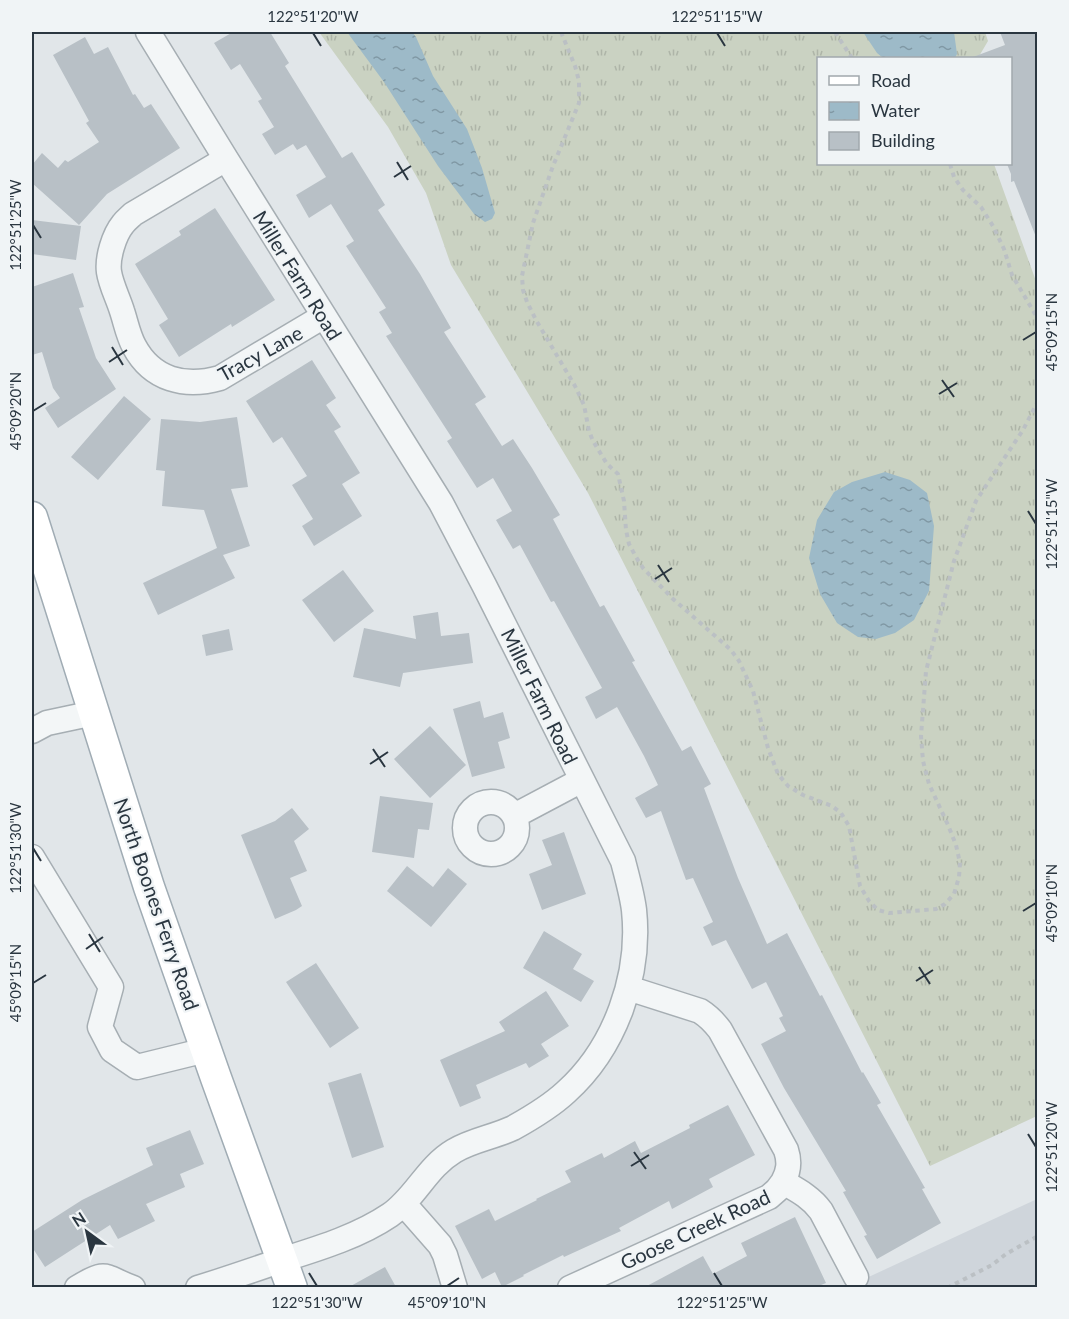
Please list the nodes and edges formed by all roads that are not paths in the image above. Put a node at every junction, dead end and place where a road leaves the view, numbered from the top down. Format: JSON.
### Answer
{"nodes":[{"id":1,"x":148,"y":32,"type":"edge"},
{"id":2,"x":226,"y":159,"type":"junction"},
{"id":3,"x":324,"y":316,"type":"junction"},
{"id":4,"x":32,"y":517,"type":"edge"},
{"id":5,"x":94,"y":713,"type":"junction"},
{"id":6,"x":32,"y":731,"type":"edge"},
{"id":7,"x":582,"y":780,"type":"junction"},
{"id":8,"x":514,"y":816,"type":"dead end"},
{"id":9,"x":32,"y":857,"type":"edge"},
{"id":10,"x":628,"y":988,"type":"junction"},
{"id":11,"x":206,"y":1050,"type":"junction"},
{"id":12,"x":783,"y":1182,"type":"junction"},
{"id":13,"x":404,"y":1204,"type":"junction"},
{"id":14,"x":287,"y":1274,"type":"edge"},
{"id":15,"x":856,"y":1277,"type":"dead end"},
{"id":16,"x":77,"y":1287,"type":"edge"},
{"id":17,"x":130,"y":1287,"type":"edge"},
{"id":18,"x":198,"y":1287,"type":"edge"},
{"id":19,"x":455,"y":1287,"type":"edge"},
{"id":20,"x":570,"y":1287,"type":"edge"}],
"edges":[{"from":1,"to":2,"type":"street","name":"Miller Farm Road"},
{"from":2,"to":3,"type":"street","name":"Miller Farm Road"},
{"from":2,"to":3,"type":"street","name":"Tracy Lane"},
{"from":3,"to":7,"type":"street","name":"Miller Farm Road"},
{"from":4,"to":5,"type":"main road","name":"North Boones Ferry Road"},
{"from":5,"to":6,"type":"street"},
{"from":5,"to":11,"type":"main road","name":"North Boones Ferry Road"},
{"from":7,"to":8,"type":"street"},
{"from":7,"to":10,"type":"street","name":"Miller Farm Road"},
{"from":9,"to":11,"type":"street"},
{"from":10,"to":12,"type":"street","name":"Goose Creek Road"},
{"from":10,"to":13,"type":"street","name":"Miller Farm Road"},
{"from":11,"to":14,"type":"main road","name":"North Boones Ferry Road"},
{"from":12,"to":15,"type":"street","name":"Goose Creek Road"},
{"from":12,"to":20,"type":"street","name":"Goose Creek Road"},
{"from":13,"to":14,"type":"street","name":"Miller Farm Road"},
{"from":13,"to":19,"type":"street"},
{"from":14,"to":18,"type":"street","name":"Miller Farm Road"},
{"from":16,"to":17,"type":"street"}]}
